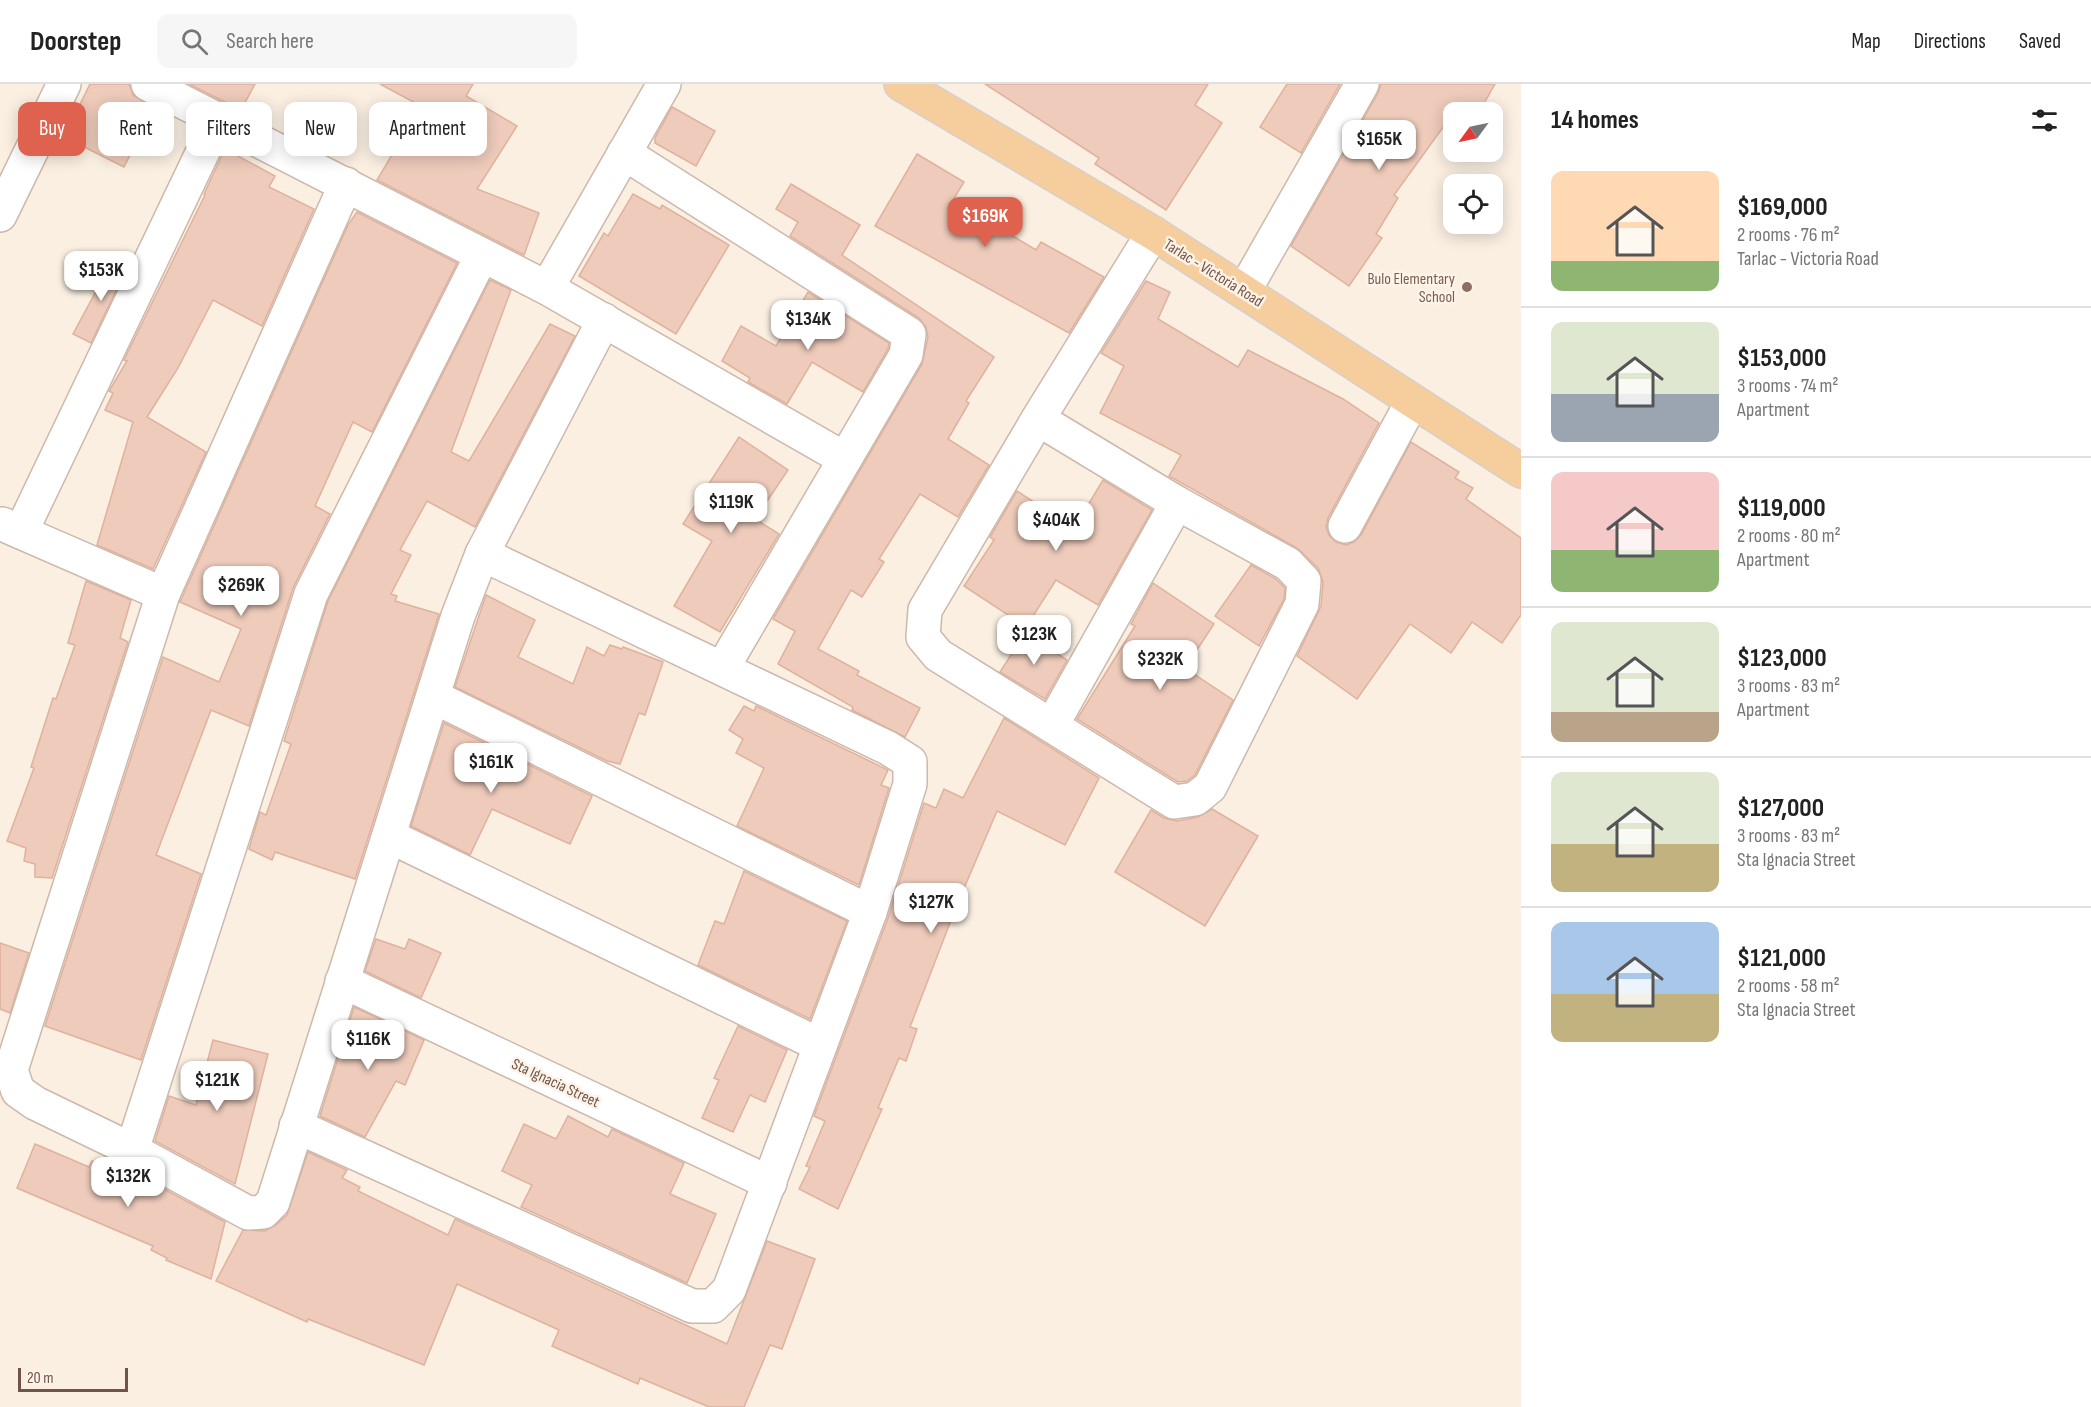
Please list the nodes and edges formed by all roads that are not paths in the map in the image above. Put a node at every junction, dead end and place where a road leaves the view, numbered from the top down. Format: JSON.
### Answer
{"nodes":[{"id":1,"x":64,"y":84,"type":"edge"},
{"id":2,"x":148,"y":84,"type":"edge"},
{"id":3,"x":664,"y":84,"type":"edge"},
{"id":4,"x":901,"y":84,"type":"edge"},
{"id":5,"x":1362,"y":84,"type":"edge"},
{"id":6,"x":186,"y":104,"type":"edge"},
{"id":7,"x":272,"y":147,"type":"edge"},
{"id":8,"x":624,"y":153,"type":"junction"},
{"id":9,"x":200,"y":156,"type":"edge"},
{"id":10,"x":346,"y":184,"type":"junction"},
{"id":11,"x":0,"y":215,"type":"edge"},
{"id":12,"x":1153,"y":233,"type":"junction"},
{"id":13,"x":482,"y":255,"type":"junction"},
{"id":14,"x":547,"y":288,"type":"junction"},
{"id":15,"x":1244,"y":291,"type":"junction"},
{"id":16,"x":604,"y":320,"type":"junction"},
{"id":17,"x":1412,"y":402,"type":"junction"},
{"id":18,"x":1038,"y":418,"type":"junction"},
{"id":19,"x":844,"y":459,"type":"junction"},
{"id":20,"x":1521,"y":471,"type":"edge"},
{"id":21,"x":1178,"y":503,"type":"junction"},
{"id":22,"x":1345,"y":526,"type":"dead end"},
{"id":23,"x":11,"y":527,"type":"edge"},
{"id":24,"x":482,"y":554,"type":"junction"},
{"id":25,"x":163,"y":594,"type":"junction"},
{"id":26,"x":723,"y":667,"type":"junction"},
{"id":27,"x":434,"y":697,"type":"junction"},
{"id":28,"x":1052,"y":725,"type":"junction"},
{"id":29,"x":389,"y":836,"type":"junction"},
{"id":30,"x":870,"y":912,"type":"junction"},
{"id":31,"x":342,"y":981,"type":"junction"},
{"id":32,"x":820,"y":1045,"type":"junction"},
{"id":33,"x":296,"y":1126,"type":"junction"},
{"id":34,"x":132,"y":1150,"type":"junction"},
{"id":35,"x":770,"y":1183,"type":"junction"}],
"edges":[{"from":1,"to":11,"type":"street"},
{"from":2,"to":6,"type":"street"},
{"from":3,"to":8,"type":"street"},
{"from":4,"to":12,"type":"main road","name":"Tarlac - Victoria Road"},
{"from":5,"to":15,"type":"street"},
{"from":7,"to":10,"type":"street"},
{"from":8,"to":14,"type":"street"},
{"from":8,"to":19,"type":"street"},
{"from":9,"to":23,"type":"street"},
{"from":10,"to":13,"type":"street"},
{"from":10,"to":25,"type":"street"},
{"from":12,"to":15,"type":"main road","name":"Tarlac - Victoria Road"},
{"from":12,"to":18,"type":"street"},
{"from":13,"to":14,"type":"street"},
{"from":13,"to":34,"type":"street"},
{"from":14,"to":16,"type":"street"},
{"from":15,"to":17,"type":"main road","name":"Tarlac - Victoria Road"},
{"from":16,"to":19,"type":"street"},
{"from":16,"to":24,"type":"street"},
{"from":17,"to":20,"type":"main road","name":"Tarlac - Victoria Road"},
{"from":17,"to":22,"type":"street"},
{"from":18,"to":21,"type":"street"},
{"from":18,"to":28,"type":"street"},
{"from":19,"to":26,"type":"street"},
{"from":21,"to":28,"type":"street"},
{"from":21,"to":28,"type":"street"},
{"from":23,"to":25,"type":"street"},
{"from":24,"to":26,"type":"street"},
{"from":24,"to":27,"type":"street"},
{"from":25,"to":34,"type":"street"},
{"from":26,"to":30,"type":"street"},
{"from":27,"to":29,"type":"street"},
{"from":27,"to":30,"type":"street"},
{"from":29,"to":31,"type":"street"},
{"from":29,"to":32,"type":"street"},
{"from":30,"to":32,"type":"street"},
{"from":31,"to":33,"type":"street"},
{"from":31,"to":35,"type":"street","name":"Sta Ignacia Street"},
{"from":32,"to":35,"type":"street"},
{"from":33,"to":34,"type":"street"},
{"from":33,"to":35,"type":"street"}]}
